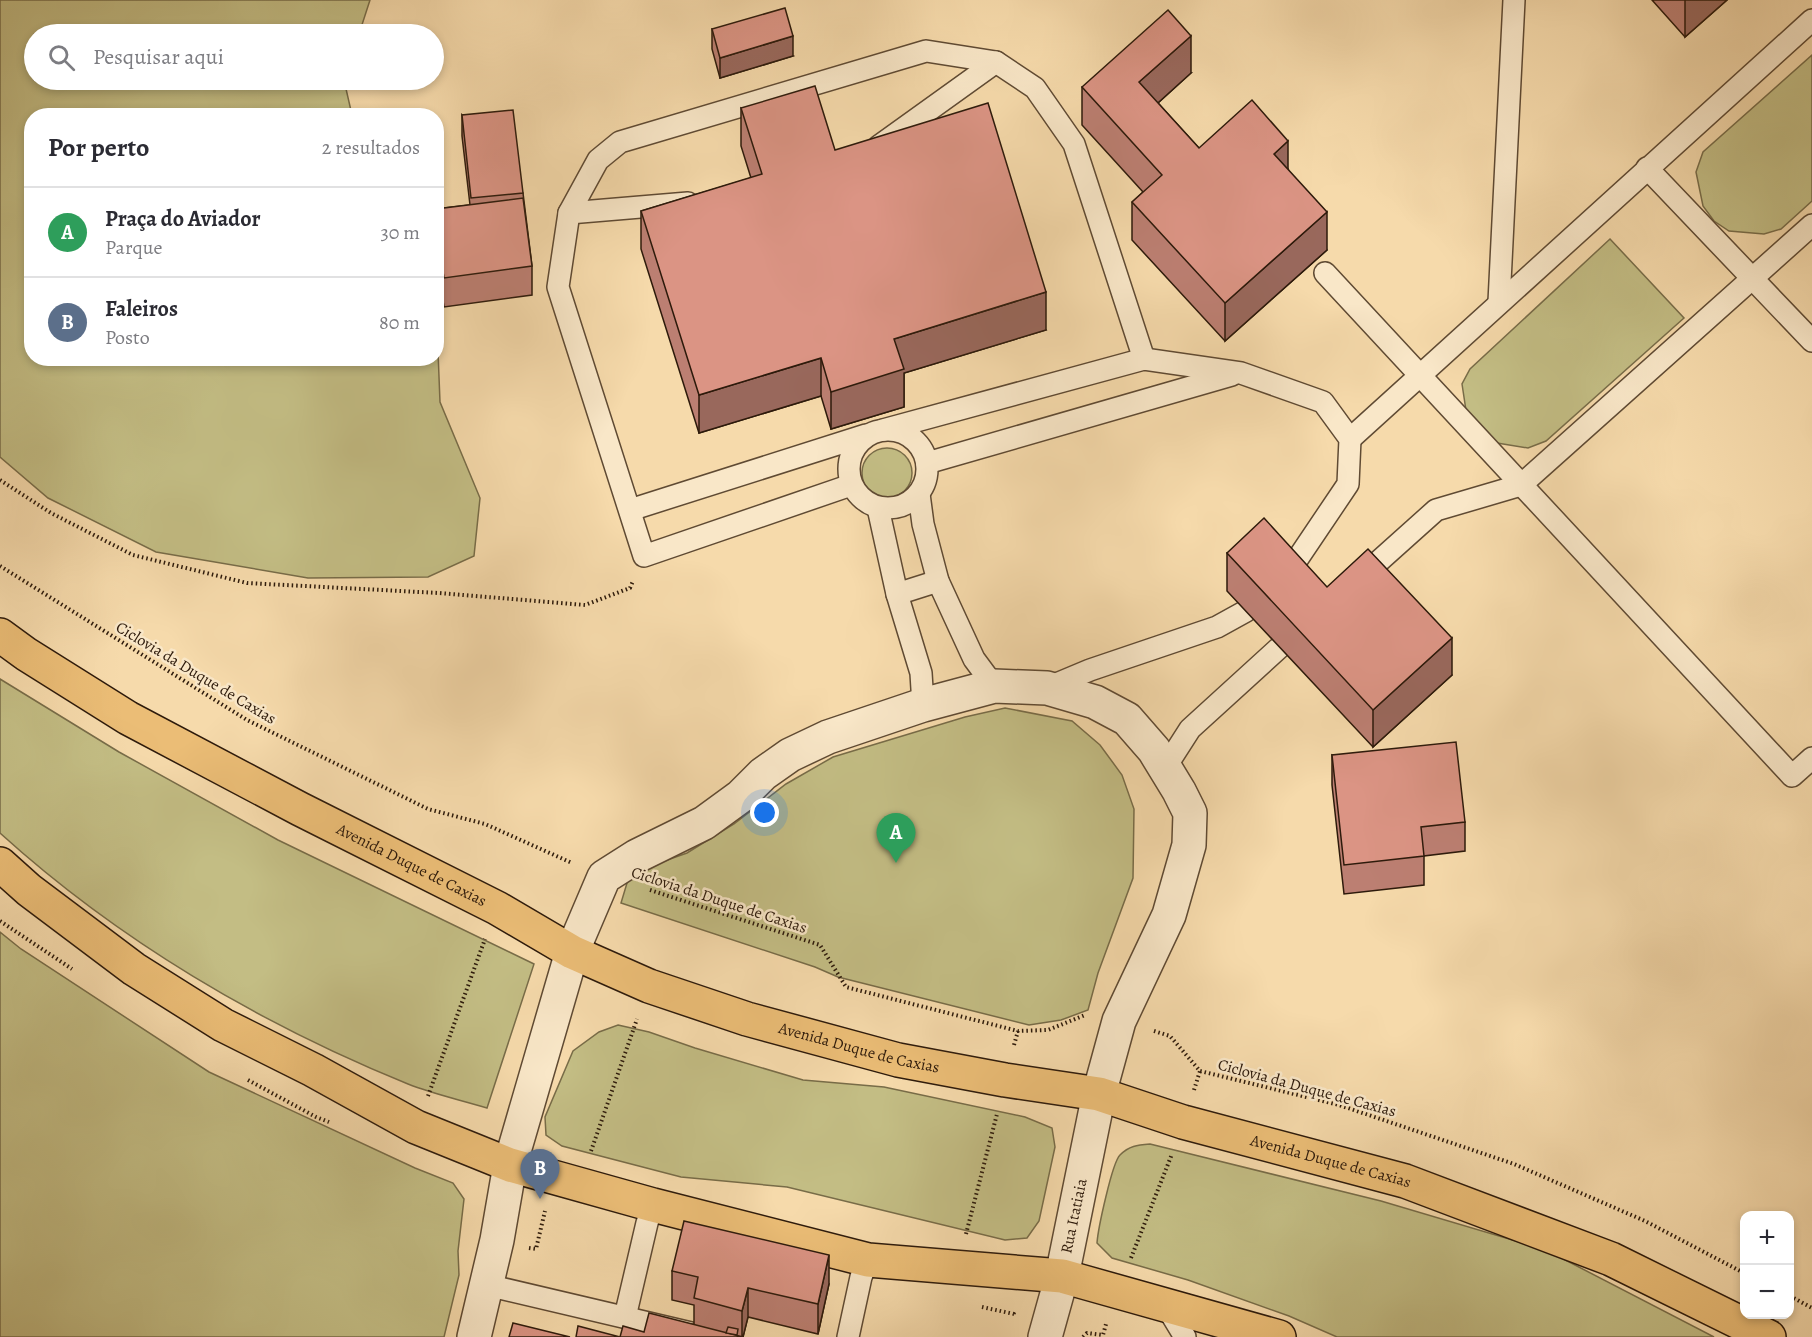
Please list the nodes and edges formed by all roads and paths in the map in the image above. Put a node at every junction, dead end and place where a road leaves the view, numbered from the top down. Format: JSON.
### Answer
{"nodes":[{"id":1,"x":1514,"y":0,"type":"edge"},
{"id":2,"x":1812,"y":20,"type":"edge"},
{"id":3,"x":996,"y":62,"type":"junction"},
{"id":4,"x":863,"y":158,"type":"edge"},
{"id":5,"x":1647,"y":168,"type":"junction"},
{"id":6,"x":706,"y":202,"type":"edge"},
{"id":7,"x":569,"y":213,"type":"junction"},
{"id":8,"x":1812,"y":225,"type":"edge"},
{"id":9,"x":1325,"y":273,"type":"dead end"},
{"id":10,"x":1752,"y":278,"type":"junction"},
{"id":11,"x":1499,"y":302,"type":"junction"},
{"id":12,"x":1812,"y":342,"type":"edge"},
{"id":13,"x":1144,"y":359,"type":"junction"},
{"id":14,"x":1241,"y":373,"type":"junction"},
{"id":15,"x":1419,"y":375,"type":"junction"},
{"id":16,"x":875,"y":432,"type":"junction"},
{"id":17,"x":1350,"y":439,"type":"junction"},
{"id":18,"x":927,"y":462,"type":"junction"},
{"id":19,"x":0,"y":480,"type":"edge"},
{"id":20,"x":851,"y":485,"type":"junction"},
{"id":21,"x":1521,"y":485,"type":"junction"},
{"id":22,"x":919,"y":494,"type":"junction"},
{"id":23,"x":878,"y":508,"type":"junction"},
{"id":24,"x":630,"y":510,"type":"junction"},
{"id":25,"x":644,"y":556,"type":"junction"},
{"id":26,"x":0,"y":566,"type":"edge"},
{"id":27,"x":1284,"y":579,"type":"edge"},
{"id":28,"x":938,"y":581,"type":"junction"},
{"id":29,"x":1344,"y":593,"type":"edge"},
{"id":30,"x":897,"y":594,"type":"junction"},
{"id":31,"x":1246,"y":611,"type":"dead end"},
{"id":32,"x":0,"y":635,"type":"edge"},
{"id":33,"x":1280,"y":647,"type":"dead end"},
{"id":34,"x":993,"y":686,"type":"junction"},
{"id":35,"x":1047,"y":688,"type":"junction"},
{"id":36,"x":923,"y":705,"type":"junction"},
{"id":37,"x":1812,"y":758,"type":"edge"},
{"id":38,"x":1165,"y":768,"type":"junction"},
{"id":39,"x":0,"y":864,"type":"edge"},
{"id":40,"x":604,"y":877,"type":"junction"},
{"id":41,"x":497,"y":908,"type":"junction"},
{"id":42,"x":572,"y":952,"type":"junction"},
{"id":43,"x":649,"y":986,"type":"junction"},
{"id":44,"x":1119,"y":1021,"type":"junction"},
{"id":45,"x":1005,"y":1080,"type":"junction"},
{"id":46,"x":1099,"y":1094,"type":"junction"},
{"id":47,"x":1183,"y":1122,"type":"junction"},
{"id":48,"x":416,"y":1127,"type":"junction"},
{"id":49,"x":510,"y":1165,"type":"junction"},
{"id":50,"x":579,"y":1185,"type":"junction"},
{"id":51,"x":653,"y":1205,"type":"junction"},
{"id":52,"x":868,"y":1260,"type":"junction"},
{"id":53,"x":958,"y":1268,"type":"junction"},
{"id":54,"x":1740,"y":1271,"type":"edge"},
{"id":55,"x":1062,"y":1276,"type":"junction"},
{"id":56,"x":487,"y":1285,"type":"junction"},
{"id":57,"x":1117,"y":1290,"type":"junction"},
{"id":58,"x":1794,"y":1298,"type":"edge"},
{"id":59,"x":1165,"y":1304,"type":"junction"},
{"id":60,"x":1812,"y":1308,"type":"edge"},
{"id":61,"x":625,"y":1317,"type":"junction"},
{"id":62,"x":474,"y":1337,"type":"edge"},
{"id":63,"x":708,"y":1337,"type":"edge"},
{"id":64,"x":848,"y":1337,"type":"edge"},
{"id":65,"x":1045,"y":1337,"type":"edge"},
{"id":66,"x":1083,"y":1337,"type":"edge"},
{"id":67,"x":1185,"y":1337,"type":"edge"},
{"id":68,"x":1279,"y":1337,"type":"edge"},
{"id":69,"x":1769,"y":1337,"type":"edge"}],
"edges":[{"from":1,"to":11,"type":"lane"},
{"from":2,"to":5,"type":"lane"},
{"from":3,"to":4,"type":"lane"},
{"from":3,"to":7,"type":"lane"},
{"from":3,"to":13,"type":"lane"},
{"from":5,"to":10,"type":"lane"},
{"from":5,"to":11,"type":"lane"},
{"from":6,"to":7,"type":"lane"},
{"from":7,"to":24,"type":"lane"},
{"from":8,"to":10,"type":"lane"},
{"from":9,"to":15,"type":"lane"},
{"from":10,"to":12,"type":"lane"},
{"from":10,"to":21,"type":"lane"},
{"from":11,"to":15,"type":"lane"},
{"from":13,"to":14,"type":"lane"},
{"from":13,"to":16,"type":"lane"},
{"from":14,"to":17,"type":"lane"},
{"from":14,"to":18,"type":"lane"},
{"from":15,"to":17,"type":"lane"},
{"from":15,"to":21,"type":"lane"},
{"from":16,"to":18,"type":"lane"},
{"from":16,"to":20,"type":"lane"},
{"from":16,"to":24,"type":"lane"},
{"from":17,"to":27,"type":"lane"},
{"from":18,"to":22,"type":"lane"},
{"from":19,"to":25,"type":"path"},
{"from":20,"to":23,"type":"lane"},
{"from":20,"to":25,"type":"lane"},
{"from":21,"to":29,"type":"lane"},
{"from":21,"to":37,"type":"lane"},
{"from":22,"to":23,"type":"lane"},
{"from":22,"to":28,"type":"lane"},
{"from":23,"to":30,"type":"lane"},
{"from":24,"to":25,"type":"lane"},
{"from":26,"to":40,"type":"path","name":"Ciclovia da Duque de Caxias"},
{"from":28,"to":30,"type":"lane"},
{"from":28,"to":34,"type":"lane"},
{"from":30,"to":36,"type":"lane"},
{"from":31,"to":35,"type":"lane"},
{"from":32,"to":41,"type":"main road","name":"Avenida Duque de Caxias"},
{"from":33,"to":38,"type":"lane"},
{"from":34,"to":35,"type":"street","name":"Rua Itatiaia"},
{"from":34,"to":36,"type":"street","name":"Rua Itatiaia"},
{"from":35,"to":38,"type":"street","name":"Rua Itatiaia"},
{"from":36,"to":40,"type":"street","name":"Rua Itatiaia"},
{"from":38,"to":44,"type":"street","name":"Rua Itatiaia"},
{"from":39,"to":48,"type":"main road"},
{"from":40,"to":42,"type":"street"},
{"from":40,"to":44,"type":"path","name":"Ciclovia da Duque de Caxias"},
{"from":41,"to":42,"type":"main road","name":"Avenida Duque de Caxias"},
{"from":41,"to":48,"type":"path"},
{"from":42,"to":43,"type":"main road","name":"Avenida Duque de Caxias"},
{"from":42,"to":49,"type":"street"},
{"from":43,"to":45,"type":"main road","name":"Avenida Duque de Caxias"},
{"from":43,"to":50,"type":"path"},
{"from":44,"to":46,"type":"street","name":"Rua Itatiaia"},
{"from":44,"to":54,"type":"path","name":"Ciclovia da Duque de Caxias"},
{"from":45,"to":46,"type":"main road","name":"Avenida Duque de Caxias"},
{"from":45,"to":53,"type":"path"},
{"from":46,"to":47,"type":"main road","name":"Avenida Duque de Caxias"},
{"from":46,"to":55,"type":"street","name":"Rua Itatiaia"},
{"from":47,"to":57,"type":"path"},
{"from":47,"to":69,"type":"main road","name":"Avenida Duque de Caxias"},
{"from":48,"to":49,"type":"main road"},
{"from":49,"to":50,"type":"main road"},
{"from":49,"to":56,"type":"street"},
{"from":50,"to":51,"type":"main road"},
{"from":51,"to":52,"type":"main road"},
{"from":51,"to":61,"type":"lane"},
{"from":52,"to":53,"type":"main road"},
{"from":52,"to":64,"type":"lane"},
{"from":53,"to":55,"type":"main road"},
{"from":55,"to":57,"type":"main road"},
{"from":55,"to":65,"type":"street","name":"Rua Itatiaia"},
{"from":56,"to":61,"type":"lane"},
{"from":56,"to":62,"type":"street"},
{"from":57,"to":59,"type":"main road"},
{"from":57,"to":66,"type":"path"},
{"from":58,"to":60,"type":"path"},
{"from":59,"to":67,"type":"lane"},
{"from":59,"to":68,"type":"main road"},
{"from":61,"to":63,"type":"lane"}]}
